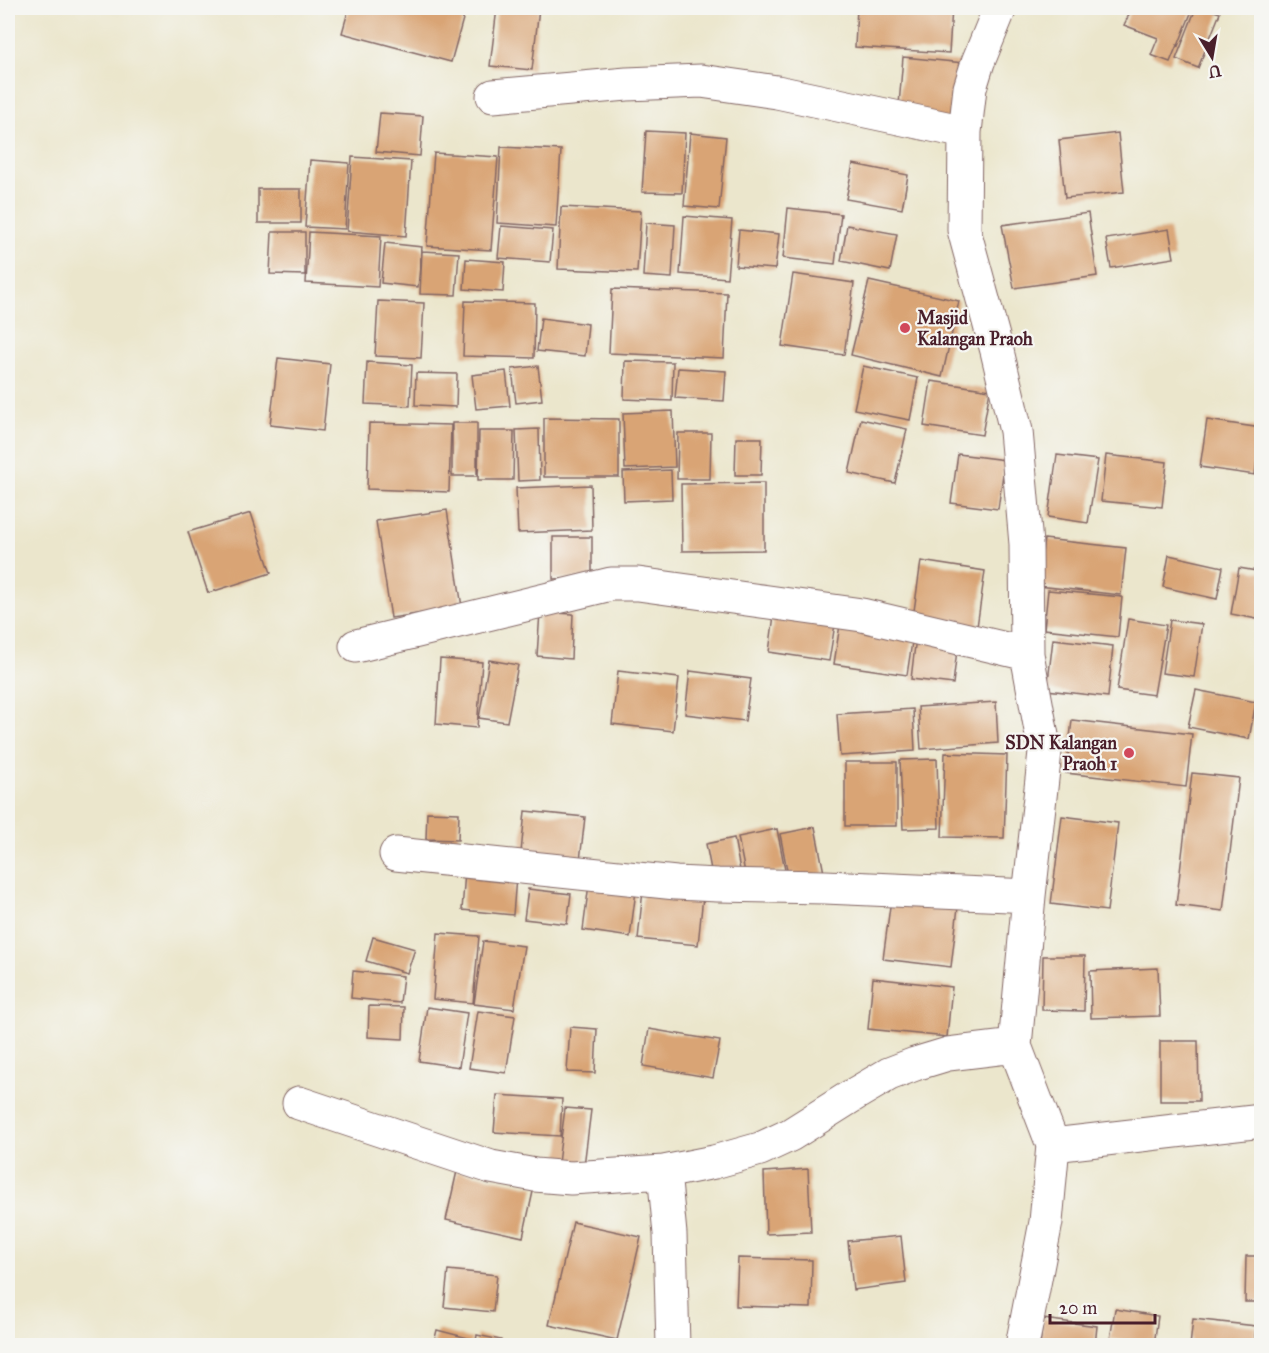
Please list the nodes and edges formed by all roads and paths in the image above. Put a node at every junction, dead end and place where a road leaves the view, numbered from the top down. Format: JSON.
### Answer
{"nodes":[{"id":1,"x":1000,"y":8,"type":"edge"},
{"id":2,"x":493,"y":96,"type":"dead end"},
{"id":3,"x":965,"y":132,"type":"junction"},
{"id":4,"x":356,"y":646,"type":"dead end"},
{"id":5,"x":1027,"y":654,"type":"junction"},
{"id":6,"x":396,"y":854,"type":"dead end"},
{"id":7,"x":1029,"y":896,"type":"junction"},
{"id":8,"x":1015,"y":1046,"type":"junction"},
{"id":9,"x":299,"y":1103,"type":"dead end"},
{"id":10,"x":1262,"y":1121,"type":"edge"},
{"id":11,"x":1053,"y":1145,"type":"junction"},
{"id":12,"x":664,"y":1172,"type":"junction"},
{"id":13,"x":673,"y":1346,"type":"edge"},
{"id":14,"x":1022,"y":1346,"type":"edge"}],
"edges":[{"from":1,"to":3,"type":"street"},
{"from":2,"to":3,"type":"street"},
{"from":3,"to":5,"type":"street"},
{"from":4,"to":5,"type":"street"},
{"from":5,"to":7,"type":"street"},
{"from":6,"to":7,"type":"street"},
{"from":7,"to":8,"type":"street"},
{"from":8,"to":11,"type":"street"},
{"from":8,"to":12,"type":"street"},
{"from":9,"to":12,"type":"street"},
{"from":10,"to":11,"type":"street"},
{"from":11,"to":14,"type":"street"},
{"from":12,"to":13,"type":"street"}]}
